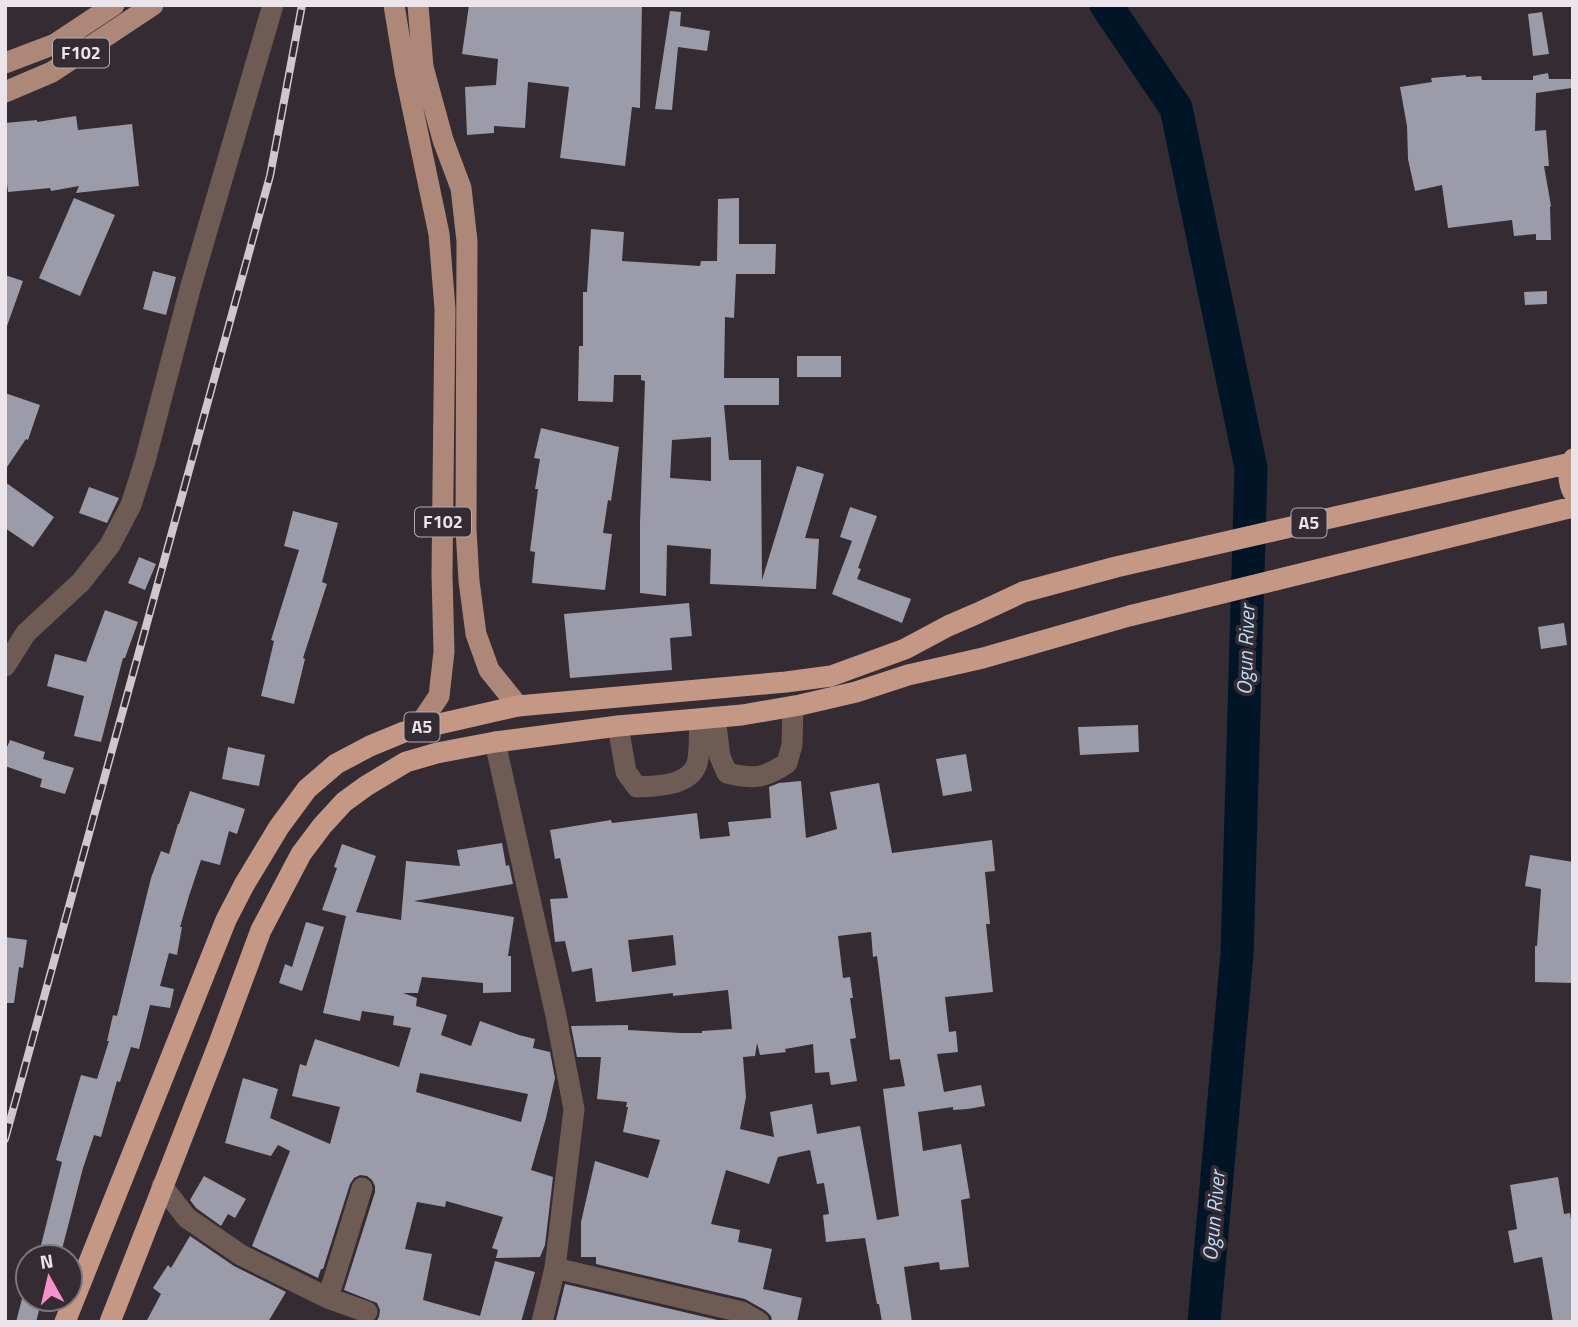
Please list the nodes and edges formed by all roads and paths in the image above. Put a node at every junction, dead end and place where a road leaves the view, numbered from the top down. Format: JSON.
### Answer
{"nodes":[{"id":1,"x":114,"y":5,"type":"edge"},
{"id":2,"x":153,"y":5,"type":"edge"},
{"id":3,"x":273,"y":5,"type":"edge"},
{"id":4,"x":394,"y":5,"type":"edge"},
{"id":5,"x":418,"y":5,"type":"edge"},
{"id":6,"x":5,"y":63,"type":"edge"},
{"id":7,"x":5,"y":92,"type":"edge"},
{"id":8,"x":1572,"y":461,"type":"edge"},
{"id":9,"x":1573,"y":492,"type":"edge"},
{"id":10,"x":1573,"y":507,"type":"edge"},
{"id":11,"x":5,"y":666,"type":"edge"},
{"id":12,"x":518,"y":706,"type":"junction"},
{"id":13,"x":793,"y":706,"type":"junction"},
{"id":14,"x":708,"y":718,"type":"junction"},
{"id":15,"x":618,"y":726,"type":"junction"},
{"id":16,"x":418,"y":727,"type":"junction"},
{"id":17,"x":495,"y":742,"type":"junction"},
{"id":18,"x":181,"y":1032,"type":"junction"},
{"id":19,"x":219,"y":1043,"type":"junction"},
{"id":20,"x":162,"y":1186,"type":"junction"},
{"id":21,"x":362,"y":1188,"type":"dead end"},
{"id":22,"x":555,"y":1268,"type":"junction"},
{"id":23,"x":328,"y":1298,"type":"junction"},
{"id":24,"x":367,"y":1312,"type":"dead end"},
{"id":25,"x":65,"y":1322,"type":"edge"},
{"id":26,"x":110,"y":1322,"type":"edge"},
{"id":27,"x":542,"y":1322,"type":"edge"},
{"id":28,"x":759,"y":1322,"type":"edge"}],
"edges":[{"from":1,"to":6,"type":"main road","number":"F102"},
{"from":2,"to":7,"type":"main road","number":"F102"},
{"from":3,"to":11,"type":"street"},
{"from":4,"to":16,"type":"main road","number":"F102"},
{"from":5,"to":12,"type":"main road"},
{"from":8,"to":9,"type":"highway"},
{"from":8,"to":12,"type":"highway","number":"A5"},
{"from":10,"to":13,"type":"highway","number":"A5"},
{"from":12,"to":16,"type":"highway","number":"A5"},
{"from":13,"to":14,"type":"highway","number":"A5"},
{"from":13,"to":14,"type":"street"},
{"from":14,"to":15,"type":"highway","number":"A5"},
{"from":14,"to":15,"type":"street"},
{"from":15,"to":17,"type":"highway","number":"A5"},
{"from":16,"to":18,"type":"highway","number":"A5"},
{"from":17,"to":19,"type":"highway","number":"A5"},
{"from":17,"to":22,"type":"street"},
{"from":18,"to":19,"type":"highway"},
{"from":18,"to":25,"type":"highway","number":"A5"},
{"from":19,"to":20,"type":"highway","number":"A5"},
{"from":20,"to":23,"type":"street"},
{"from":20,"to":26,"type":"highway","number":"A5"},
{"from":21,"to":23,"type":"street"},
{"from":22,"to":27,"type":"street"},
{"from":22,"to":28,"type":"street"},
{"from":23,"to":24,"type":"street"}]}
